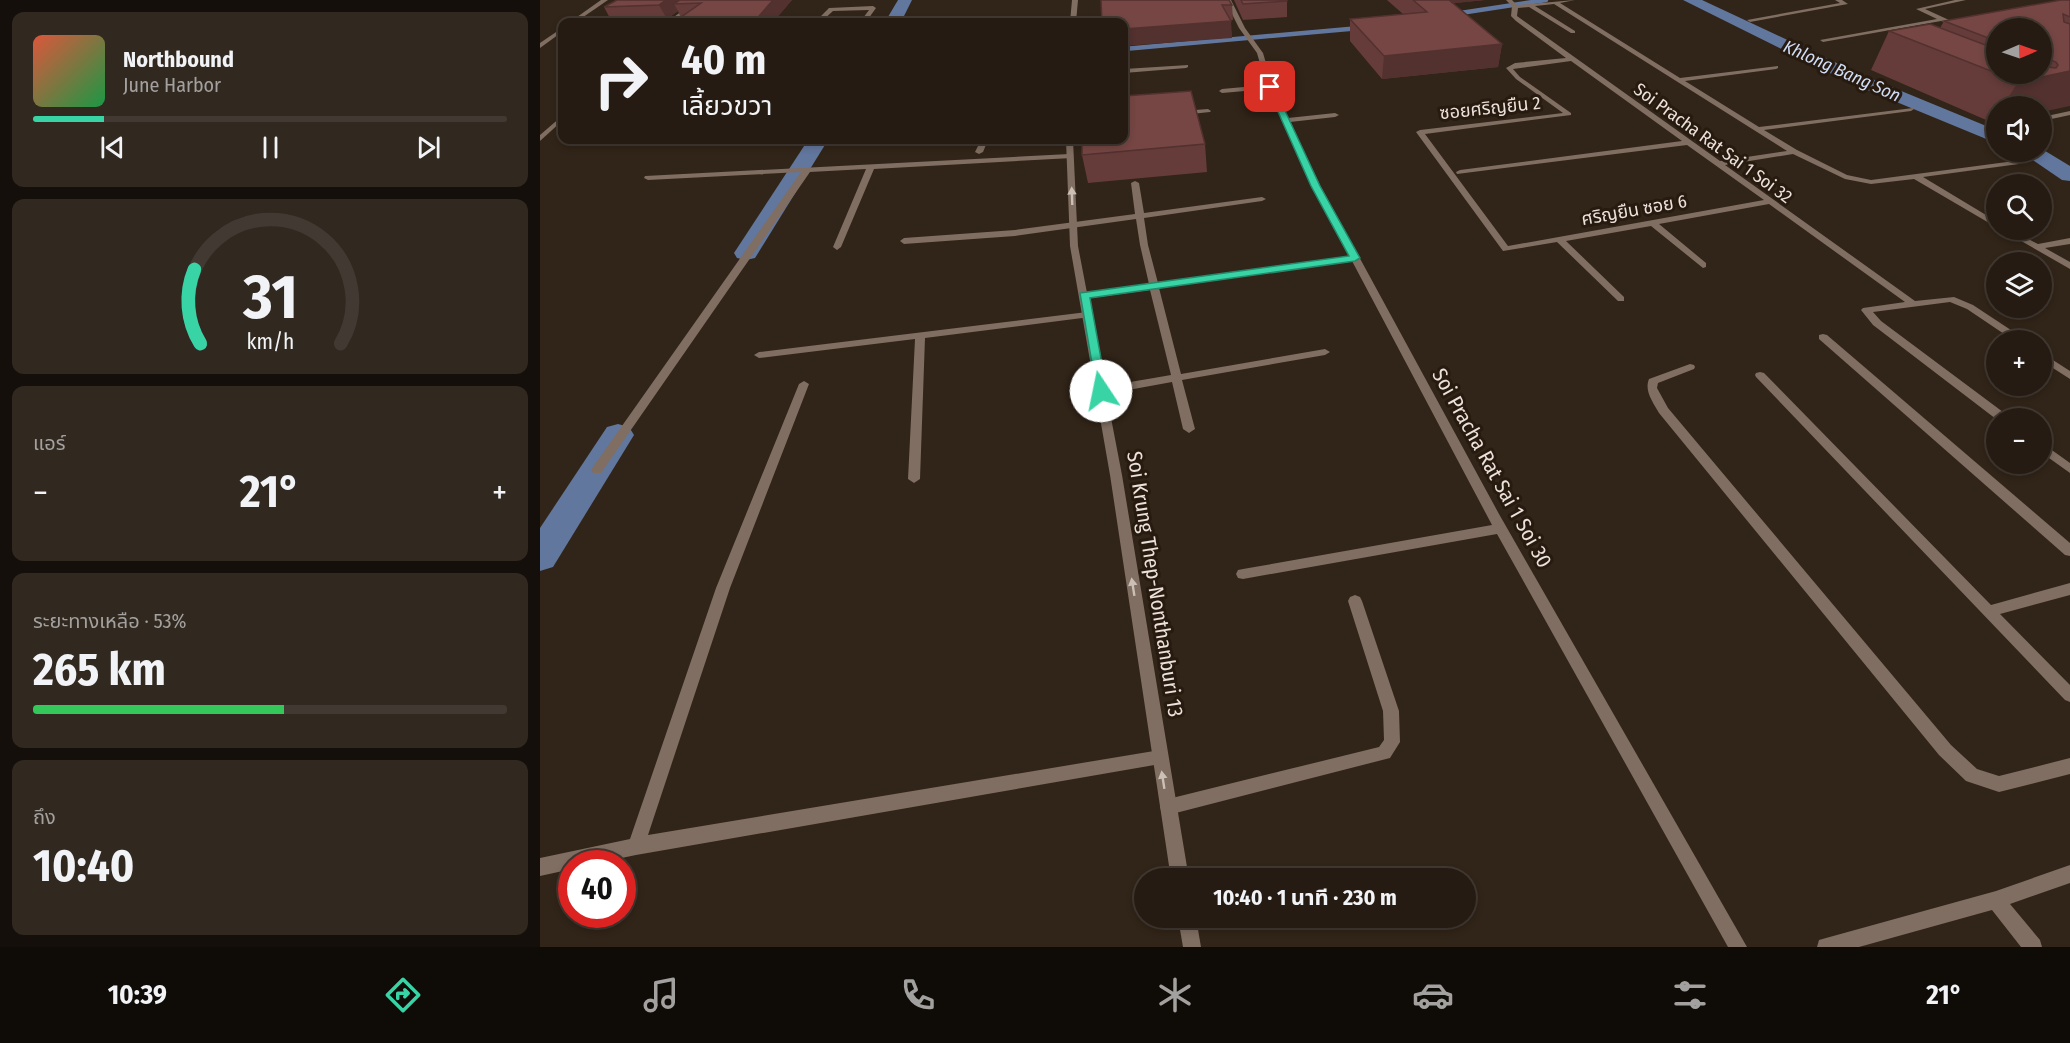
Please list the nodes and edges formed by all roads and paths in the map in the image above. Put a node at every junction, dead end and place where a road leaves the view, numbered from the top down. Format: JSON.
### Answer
{"nodes":[{"id":1,"x":605,"y":0,"type":"edge"},
{"id":2,"x":700,"y":0,"type":"edge"},
{"id":3,"x":856,"y":0,"type":"edge"},
{"id":4,"x":1075,"y":0,"type":"edge"},
{"id":5,"x":1228,"y":0,"type":"edge"},
{"id":6,"x":1572,"y":0,"type":"edge"},
{"id":7,"x":1838,"y":0,"type":"edge"},
{"id":8,"x":1963,"y":0,"type":"edge"},
{"id":9,"x":1555,"y":3,"type":"junction"},
{"id":10,"x":1513,"y":4,"type":"edge"},
{"id":11,"x":1532,"y":6,"type":"junction"},
{"id":12,"x":850,"y":7,"type":"junction"},
{"id":13,"x":579,"y":18,"type":"edge"},
{"id":14,"x":675,"y":18,"type":"edge"},
{"id":15,"x":821,"y":18,"type":"edge"},
{"id":16,"x":866,"y":18,"type":"edge"},
{"id":17,"x":1073,"y":18,"type":"edge"},
{"id":18,"x":1750,"y":20,"type":"dead end"},
{"id":19,"x":1941,"y":20,"type":"junction"},
{"id":20,"x":1963,"y":28,"type":"edge"},
{"id":21,"x":1573,"y":32,"type":"dead end"},
{"id":22,"x":558,"y":33,"type":"edge"},
{"id":23,"x":558,"y":39,"type":"edge"},
{"id":24,"x":548,"y":40,"type":"junction"},
{"id":25,"x":1823,"y":40,"type":"dead end"},
{"id":26,"x":540,"y":46,"type":"edge"},
{"id":27,"x":1572,"y":59,"type":"junction"},
{"id":28,"x":1186,"y":66,"type":"dead end"},
{"id":29,"x":1776,"y":67,"type":"dead end"},
{"id":30,"x":1128,"y":71,"type":"edge"},
{"id":31,"x":1677,"y":80,"type":"junction"},
{"id":32,"x":1270,"y":87,"type":"junction"},
{"id":33,"x":1222,"y":91,"type":"dead end"},
{"id":34,"x":1911,"y":109,"type":"dead end"},
{"id":35,"x":1208,"y":111,"type":"dead end"},
{"id":36,"x":1176,"y":113,"type":"edge"},
{"id":37,"x":2070,"y":113,"type":"edge"},
{"id":38,"x":1335,"y":115,"type":"dead end"},
{"id":39,"x":2052,"y":117,"type":"edge"},
{"id":40,"x":1287,"y":120,"type":"junction"},
{"id":41,"x":558,"y":122,"type":"edge"},
{"id":42,"x":1758,"y":129,"type":"junction"},
{"id":43,"x":540,"y":139,"type":"edge"},
{"id":44,"x":1686,"y":143,"type":"junction"},
{"id":45,"x":982,"y":144,"type":"edge"},
{"id":46,"x":1069,"y":144,"type":"edge"},
{"id":47,"x":979,"y":152,"type":"dead end"},
{"id":48,"x":1794,"y":152,"type":"junction"},
{"id":49,"x":1069,"y":156,"type":"junction"},
{"id":50,"x":2019,"y":162,"type":"dead end"},
{"id":51,"x":1717,"y":164,"type":"junction"},
{"id":52,"x":871,"y":166,"type":"junction"},
{"id":53,"x":803,"y":170,"type":"junction"},
{"id":54,"x":1460,"y":172,"type":"dead end"},
{"id":55,"x":1915,"y":176,"type":"junction"},
{"id":56,"x":648,"y":178,"type":"dead end"},
{"id":57,"x":1135,"y":183,"type":"dead end"},
{"id":58,"x":1262,"y":199,"type":"dead end"},
{"id":59,"x":1768,"y":202,"type":"junction"},
{"id":60,"x":1138,"y":214,"type":"junction"},
{"id":61,"x":1986,"y":218,"type":"edge"},
{"id":62,"x":1072,"y":223,"type":"junction"},
{"id":63,"x":1653,"y":224,"type":"junction"},
{"id":64,"x":1560,"y":240,"type":"junction"},
{"id":65,"x":2025,"y":240,"type":"edge"},
{"id":66,"x":903,"y":241,"type":"dead end"},
{"id":67,"x":2070,"y":241,"type":"edge"},
{"id":68,"x":837,"y":247,"type":"dead end"},
{"id":69,"x":2038,"y":247,"type":"junction"},
{"id":70,"x":1506,"y":249,"type":"joint"},
{"id":71,"x":1355,"y":258,"type":"junction"},
{"id":72,"x":1703,"y":265,"type":"dead end"},
{"id":73,"x":2070,"y":266,"type":"edge"},
{"id":74,"x":1155,"y":285,"type":"junction"},
{"id":75,"x":1084,"y":296,"type":"junction"},
{"id":76,"x":1621,"y":299,"type":"dead end"},
{"id":77,"x":1912,"y":303,"type":"junction"},
{"id":78,"x":1087,"y":315,"type":"junction"},
{"id":79,"x":2004,"y":330,"type":"edge"},
{"id":80,"x":920,"y":335,"type":"junction"},
{"id":81,"x":1822,"y":337,"type":"dead end"},
{"id":82,"x":1325,"y":352,"type":"dead end"},
{"id":83,"x":759,"y":355,"type":"dead end"},
{"id":84,"x":2052,"y":363,"type":"edge"},
{"id":85,"x":1690,"y":367,"type":"dead end"},
{"id":86,"x":1760,"y":375,"type":"dead end"},
{"id":87,"x":1177,"y":376,"type":"junction"},
{"id":88,"x":2070,"y":376,"type":"edge"},
{"id":89,"x":804,"y":384,"type":"dead end"},
{"id":90,"x":1101,"y":391,"type":"junction"},
{"id":91,"x":1990,"y":408,"type":"edge"},
{"id":92,"x":1189,"y":429,"type":"dead end"},
{"id":93,"x":2052,"y":455,"type":"edge"},
{"id":94,"x":2070,"y":469,"type":"edge"},
{"id":95,"x":597,"y":470,"type":"dead end"},
{"id":96,"x":914,"y":479,"type":"dead end"},
{"id":97,"x":1501,"y":528,"type":"junction"},
{"id":98,"x":2070,"y":551,"type":"edge"},
{"id":99,"x":1243,"y":574,"type":"dead end"},
{"id":100,"x":2070,"y":589,"type":"edge"},
{"id":101,"x":1355,"y":601,"type":"dead end"},
{"id":102,"x":1989,"y":611,"type":"junction"},
{"id":103,"x":2070,"y":695,"type":"edge"},
{"id":104,"x":1160,"y":758,"type":"junction"},
{"id":105,"x":2070,"y":766,"type":"edge"},
{"id":106,"x":1168,"y":807,"type":"junction"},
{"id":107,"x":636,"y":846,"type":"junction"},
{"id":108,"x":540,"y":867,"type":"edge"},
{"id":109,"x":1178,"y":868,"type":"edge"},
{"id":110,"x":2070,"y":874,"type":"edge"},
{"id":111,"x":1996,"y":900,"type":"junction"},
{"id":112,"x":1189,"y":928,"type":"edge"},
{"id":113,"x":1192,"y":947,"type":"edge"},
{"id":114,"x":1738,"y":947,"type":"edge"},
{"id":115,"x":1826,"y":947,"type":"edge"},
{"id":116,"x":2032,"y":947,"type":"edge"}],
"edges":[{"from":1,"to":13,"type":"street"},
{"from":2,"to":14,"type":"street"},
{"from":3,"to":12,"type":"street"},
{"from":4,"to":17,"type":"street"},
{"from":5,"to":32,"type":"street","name":"Soi Pracha Rat Sai 1 Soi 30"},
{"from":6,"to":9,"type":"street"},
{"from":7,"to":18,"type":"street"},
{"from":8,"to":19,"type":"street"},
{"from":9,"to":11,"type":"street"},
{"from":9,"to":31,"type":"street"},
{"from":10,"to":11,"type":"street"},
{"from":10,"to":27,"type":"street","name":"Soi Pracha Rat Sai 1 Soi 32"},
{"from":11,"to":21,"type":"street"},
{"from":12,"to":15,"type":"street"},
{"from":12,"to":16,"type":"street"},
{"from":19,"to":20,"type":"street"},
{"from":19,"to":25,"type":"street"},
{"from":22,"to":24,"type":"street"},
{"from":23,"to":24,"type":"street"},
{"from":24,"to":26,"type":"street"},
{"from":27,"to":44,"type":"street","name":"Soi Pracha Rat Sai 1 Soi 32"},
{"from":27,"to":70,"type":"street","name":"ซอยศริญยืน 2"},
{"from":28,"to":30,"type":"street"},
{"from":29,"to":31,"type":"street"},
{"from":31,"to":42,"type":"street"},
{"from":32,"to":33,"type":"street"},
{"from":32,"to":40,"type":"street","name":"Soi Pracha Rat Sai 1 Soi 30"},
{"from":34,"to":42,"type":"street"},
{"from":35,"to":36,"type":"street"},
{"from":37,"to":39,"type":"street"},
{"from":38,"to":40,"type":"street"},
{"from":40,"to":71,"type":"street","name":"Soi Pracha Rat Sai 1 Soi 30"},
{"from":41,"to":43,"type":"street"},
{"from":42,"to":48,"type":"street"},
{"from":44,"to":51,"type":"street","name":"Soi Pracha Rat Sai 1 Soi 32"},
{"from":44,"to":54,"type":"street"},
{"from":45,"to":47,"type":"street"},
{"from":46,"to":49,"type":"street","name":"Soi Krung Thep-Nonthanburi 13"},
{"from":48,"to":51,"type":"street"},
{"from":48,"to":55,"type":"street"},
{"from":49,"to":52,"type":"street"},
{"from":62,"to":49,"type":"street","name":"Soi Krung Thep-Nonthanburi 13","one_way":true},
{"from":50,"to":55,"type":"street"},
{"from":51,"to":59,"type":"street","name":"Soi Pracha Rat Sai 1 Soi 32"},
{"from":52,"to":53,"type":"street"},
{"from":52,"to":68,"type":"street"},
{"from":53,"to":56,"type":"street"},
{"from":53,"to":95,"type":"street"},
{"from":55,"to":61,"type":"street"},
{"from":57,"to":60,"type":"street"},
{"from":58,"to":60,"type":"street"},
{"from":59,"to":63,"type":"street","name":"ศริญยืน ซอย 6"},
{"from":59,"to":77,"type":"street","name":"Soi Pracha Rat Sai 1 Soi 32"},
{"from":60,"to":62,"type":"street"},
{"from":60,"to":74,"type":"street"},
{"from":62,"to":66,"type":"street"},
{"from":62,"to":75,"type":"street","name":"Soi Krung Thep-Nonthanburi 13"},
{"from":63,"to":64,"type":"street","name":"ศริญยืน ซอย 6"},
{"from":63,"to":72,"type":"street"},
{"from":64,"to":70,"type":"street","name":"ศริญยืน ซอย 6"},
{"from":64,"to":76,"type":"street"},
{"from":65,"to":69,"type":"street"},
{"from":67,"to":69,"type":"street"},
{"from":69,"to":73,"type":"street"},
{"from":71,"to":74,"type":"street"},
{"from":71,"to":97,"type":"street","name":"Soi Pracha Rat Sai 1 Soi 30"},
{"from":74,"to":75,"type":"street"},
{"from":74,"to":87,"type":"street"},
{"from":75,"to":78,"type":"street","name":"Soi Krung Thep-Nonthanburi 13"},
{"from":77,"to":79,"type":"street"},
{"from":77,"to":91,"type":"street"},
{"from":78,"to":80,"type":"street"},
{"from":78,"to":90,"type":"street","name":"Soi Krung Thep-Nonthanburi 13"},
{"from":80,"to":83,"type":"street"},
{"from":80,"to":96,"type":"street"},
{"from":81,"to":98,"type":"street"},
{"from":82,"to":87,"type":"street"},
{"from":84,"to":88,"type":"street"},
{"from":85,"to":105,"type":"street"},
{"from":86,"to":102,"type":"street"},
{"from":87,"to":90,"type":"street"},
{"from":87,"to":92,"type":"street"},
{"from":89,"to":107,"type":"street"},
{"from":104,"to":90,"type":"street","name":"Soi Krung Thep-Nonthanburi 13","one_way":true},
{"from":93,"to":94,"type":"street"},
{"from":97,"to":99,"type":"street"},
{"from":97,"to":114,"type":"street","name":"Soi Pracha Rat Sai 1 Soi 30"},
{"from":100,"to":102,"type":"street"},
{"from":101,"to":106,"type":"street"},
{"from":102,"to":103,"type":"street"},
{"from":106,"to":104,"type":"street","name":"Soi Krung Thep-Nonthanburi 13","one_way":true},
{"from":104,"to":107,"type":"street"},
{"from":106,"to":109,"type":"street","name":"Soi Krung Thep-Nonthanburi 13"},
{"from":107,"to":108,"type":"street"},
{"from":110,"to":111,"type":"street"},
{"from":111,"to":115,"type":"street"},
{"from":111,"to":116,"type":"street"},
{"from":112,"to":113,"type":"street"}]}
